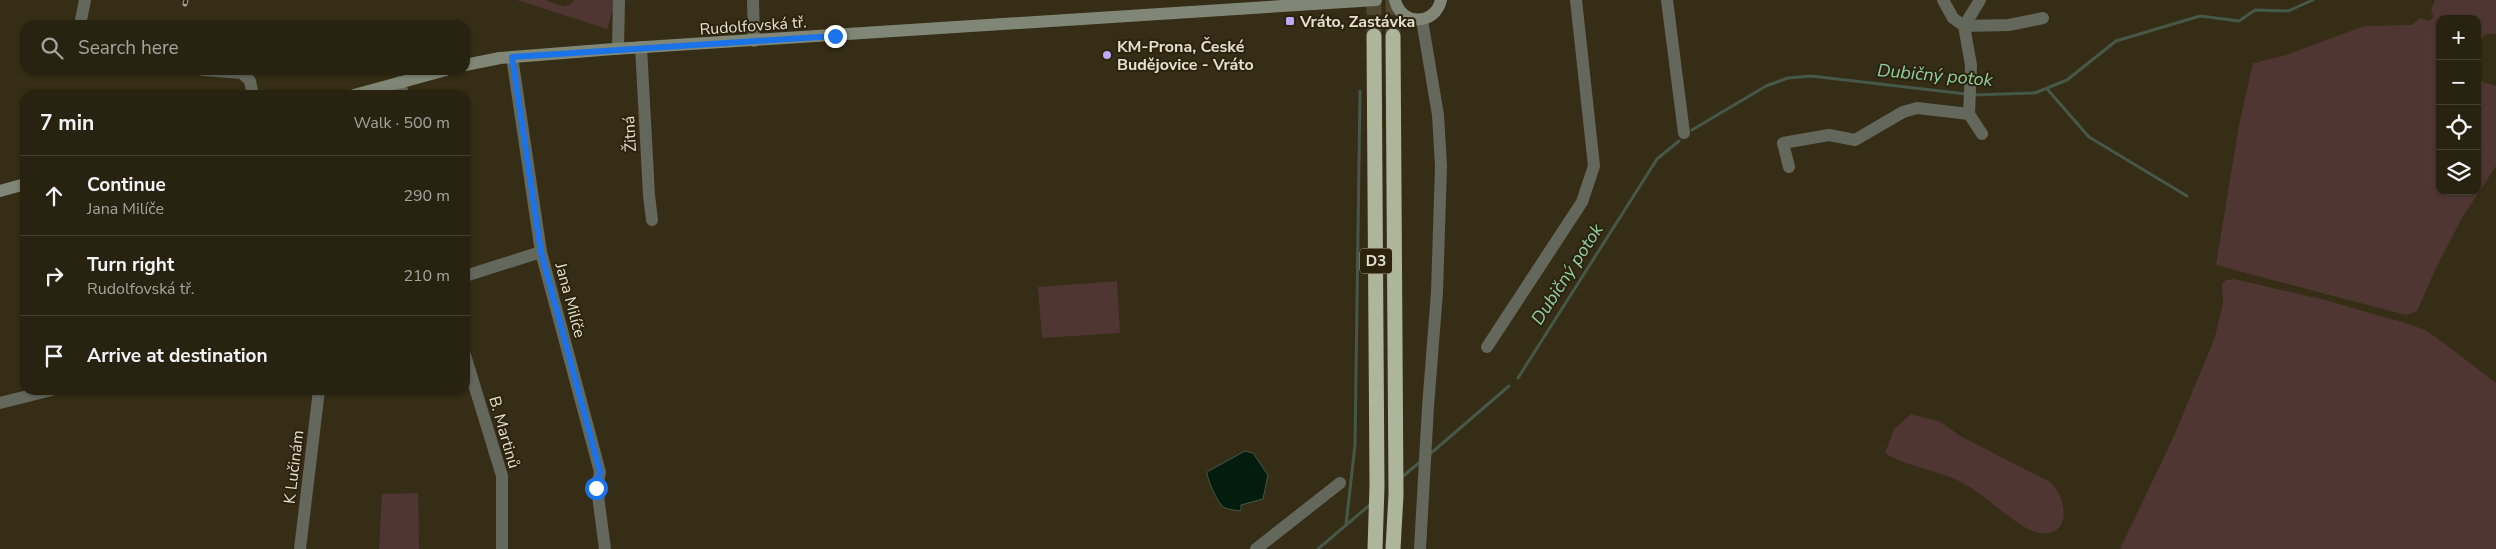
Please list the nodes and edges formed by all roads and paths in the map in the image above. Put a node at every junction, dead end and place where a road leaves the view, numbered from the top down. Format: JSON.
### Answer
{"nodes":[{"id":1,"x":85,"y":0,"type":"edge"},
{"id":2,"x":619,"y":0,"type":"edge"},
{"id":3,"x":753,"y":0,"type":"edge"},
{"id":4,"x":1376,"y":0,"type":"edge"},
{"id":5,"x":1395,"y":0,"type":"edge"},
{"id":6,"x":1440,"y":0,"type":"edge"},
{"id":7,"x":1576,"y":0,"type":"edge"},
{"id":8,"x":1667,"y":0,"type":"edge"},
{"id":9,"x":1943,"y":0,"type":"edge"},
{"id":10,"x":1980,"y":0,"type":"edge"},
{"id":11,"x":2043,"y":18,"type":"dead end"},
{"id":12,"x":81,"y":20,"type":"edge"},
{"id":13,"x":1422,"y":20,"type":"junction"},
{"id":14,"x":1964,"y":26,"type":"junction"},
{"id":15,"x":1374,"y":36,"type":"tunnel mouth"},
{"id":16,"x":1393,"y":36,"type":"tunnel mouth"},
{"id":17,"x":754,"y":41,"type":"junction"},
{"id":18,"x":641,"y":47,"type":"junction"},
{"id":19,"x":618,"y":49,"type":"junction"},
{"id":20,"x":512,"y":57,"type":"junction"},
{"id":21,"x":470,"y":64,"type":"edge"},
{"id":22,"x":244,"y":75,"type":"edge"},
{"id":23,"x":427,"y":75,"type":"edge"},
{"id":24,"x":400,"y":82,"type":"junction"},
{"id":25,"x":252,"y":90,"type":"edge"},
{"id":26,"x":372,"y":90,"type":"edge"},
{"id":27,"x":402,"y":90,"type":"edge"},
{"id":28,"x":1968,"y":114,"type":"junction"},
{"id":29,"x":1684,"y":133,"type":"dead end"},
{"id":30,"x":1982,"y":134,"type":"dead end"},
{"id":31,"x":1789,"y":167,"type":"dead end"},
{"id":32,"x":20,"y":185,"type":"edge"},
{"id":33,"x":0,"y":190,"type":"edge"},
{"id":34,"x":652,"y":220,"type":"dead end"},
{"id":35,"x":541,"y":252,"type":"junction"},
{"id":36,"x":470,"y":274,"type":"edge"},
{"id":37,"x":1487,"y":347,"type":"dead end"},
{"id":38,"x":470,"y":371,"type":"edge"},
{"id":39,"x":32,"y":395,"type":"edge"},
{"id":40,"x":318,"y":395,"type":"edge"},
{"id":41,"x":0,"y":403,"type":"edge"},
{"id":42,"x":1340,"y":483,"type":"dead end"},
{"id":43,"x":300,"y":549,"type":"edge"},
{"id":44,"x":502,"y":549,"type":"edge"},
{"id":45,"x":605,"y":549,"type":"edge"},
{"id":46,"x":1256,"y":549,"type":"edge"},
{"id":47,"x":1374,"y":549,"type":"edge"},
{"id":48,"x":1393,"y":549,"type":"edge"},
{"id":49,"x":1420,"y":549,"type":"edge"}],
"edges":[{"from":1,"to":12,"type":"street"},
{"from":2,"to":19,"type":"street"},
{"from":3,"to":17,"type":"street"},
{"from":4,"to":17,"type":"main road","name":"Rudolfovská tř."},
{"from":5,"to":13,"type":"main road"},
{"from":6,"to":13,"type":"main road"},
{"from":7,"to":37,"type":"street"},
{"from":8,"to":29,"type":"street"},
{"from":9,"to":14,"type":"street"},
{"from":10,"to":14,"type":"street"},
{"from":11,"to":14,"type":"street"},
{"from":13,"to":49,"type":"street"},
{"from":14,"to":28,"type":"street"},
{"from":15,"to":47,"type":"highway","number":"D3"},
{"from":16,"to":48,"type":"highway","number":"D3"},
{"from":17,"to":18,"type":"main road","name":"Rudolfovská tř."},
{"from":18,"to":19,"type":"main road","name":"Rudolfovská tř."},
{"from":18,"to":34,"type":"street","name":"Žitná"},
{"from":19,"to":20,"type":"main road","name":"Rudolfovská tř."},
{"from":20,"to":21,"type":"main road","name":"Rudolfovská tř."},
{"from":20,"to":35,"type":"street","name":"Jana Milíče"},
{"from":22,"to":25,"type":"street"},
{"from":23,"to":24,"type":"main road"},
{"from":24,"to":26,"type":"main road"},
{"from":24,"to":27,"type":"street"},
{"from":28,"to":30,"type":"street"},
{"from":28,"to":31,"type":"street"},
{"from":32,"to":33,"type":"main road"},
{"from":35,"to":36,"type":"street"},
{"from":35,"to":45,"type":"street","name":"Jana Milíče"},
{"from":38,"to":44,"type":"street","name":"B. Martinů"},
{"from":39,"to":41,"type":"street"},
{"from":40,"to":43,"type":"street","name":"K Lučinám"},
{"from":42,"to":46,"type":"street"}]}
